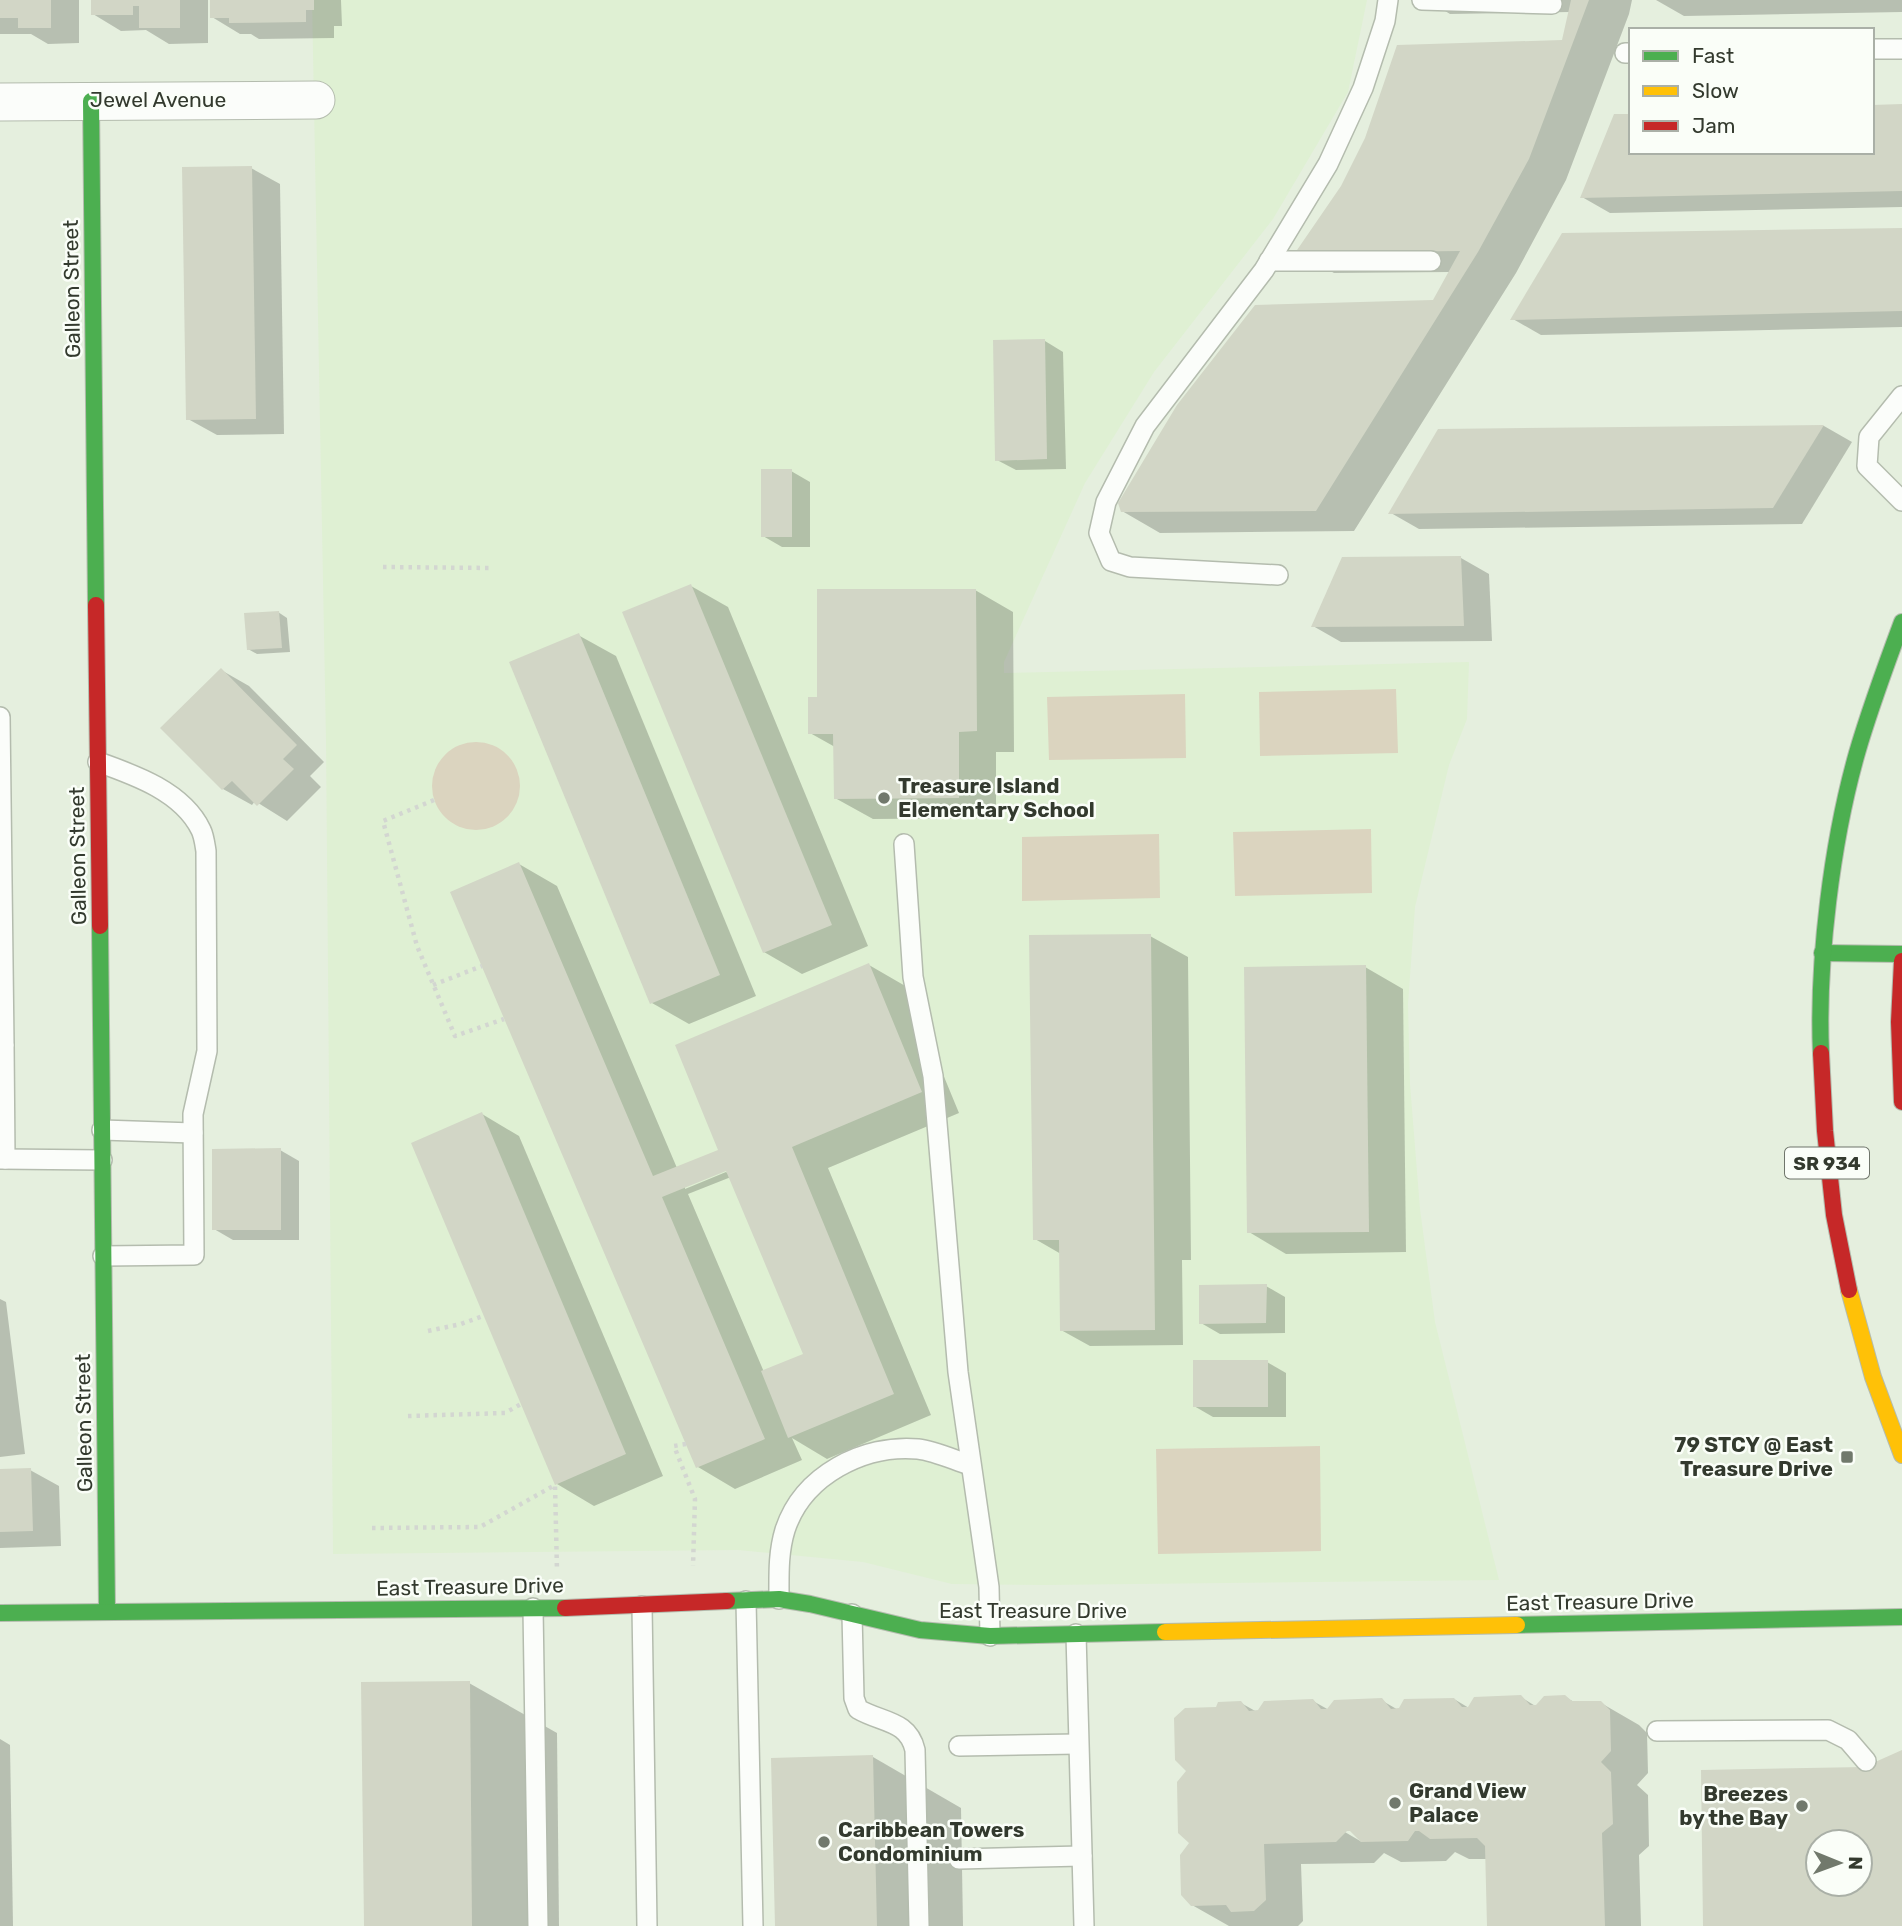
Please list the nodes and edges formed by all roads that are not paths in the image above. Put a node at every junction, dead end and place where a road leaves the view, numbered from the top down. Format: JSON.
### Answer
{"nodes":[{"id":1,"x":1388,"y":0,"type":"edge"},
{"id":2,"x":1422,"y":0,"type":"edge"},
{"id":3,"x":1552,"y":4,"type":"dead end"},
{"id":4,"x":1874,"y":49,"type":"edge"},
{"id":5,"x":1902,"y":49,"type":"edge"},
{"id":6,"x":91,"y":100,"type":"junction"},
{"id":7,"x":316,"y":100,"type":"dead end"},
{"id":8,"x":0,"y":102,"type":"edge"},
{"id":9,"x":1269,"y":261,"type":"junction"},
{"id":10,"x":1431,"y":261,"type":"dead end"},
{"id":11,"x":1902,"y":396,"type":"edge"},
{"id":12,"x":1902,"y":501,"type":"edge"},
{"id":13,"x":1278,"y":575,"type":"dead end"},
{"id":14,"x":1902,"y":622,"type":"edge"},
{"id":15,"x":0,"y":717,"type":"edge"},
{"id":16,"x":98,"y":762,"type":"junction"},
{"id":17,"x":904,"y":844,"type":"dead end"},
{"id":18,"x":1822,"y":953,"type":"junction"},
{"id":19,"x":1902,"y":954,"type":"edge"},
{"id":20,"x":1902,"y":961,"type":"edge"},
{"id":21,"x":2,"y":1045,"type":"edge"},
{"id":22,"x":1902,"y":1102,"type":"edge"},
{"id":23,"x":102,"y":1130,"type":"junction"},
{"id":24,"x":192,"y":1133,"type":"junction"},
{"id":25,"x":2,"y":1158,"type":"edge"},
{"id":26,"x":102,"y":1160,"type":"junction"},
{"id":27,"x":103,"y":1256,"type":"junction"},
{"id":28,"x":1902,"y":1455,"type":"edge"},
{"id":29,"x":970,"y":1465,"type":"junction"},
{"id":30,"x":779,"y":1599,"type":"junction"},
{"id":31,"x":746,"y":1601,"type":"junction"},
{"id":32,"x":642,"y":1606,"type":"junction"},
{"id":33,"x":533,"y":1608,"type":"junction"},
{"id":34,"x":107,"y":1611,"type":"junction"},
{"id":35,"x":0,"y":1613,"type":"edge"},
{"id":36,"x":852,"y":1614,"type":"junction"},
{"id":37,"x":1902,"y":1617,"type":"edge"},
{"id":38,"x":1076,"y":1634,"type":"junction"},
{"id":39,"x":990,"y":1636,"type":"junction"},
{"id":40,"x":1657,"y":1731,"type":"dead end"},
{"id":41,"x":1078,"y":1744,"type":"junction"},
{"id":42,"x":959,"y":1746,"type":"dead end"},
{"id":43,"x":1866,"y":1761,"type":"dead end"},
{"id":44,"x":1082,"y":1856,"type":"junction"},
{"id":45,"x":959,"y":1859,"type":"dead end"},
{"id":46,"x":538,"y":1926,"type":"edge"},
{"id":47,"x":647,"y":1926,"type":"edge"},
{"id":48,"x":753,"y":1926,"type":"edge"},
{"id":49,"x":919,"y":1926,"type":"edge"},
{"id":50,"x":1084,"y":1926,"type":"edge"}],
"edges":[{"from":1,"to":9,"type":"lane"},
{"from":2,"to":3,"type":"lane"},
{"from":4,"to":5,"type":"lane"},
{"from":6,"to":7,"type":"street","name":"Jewel Avenue"},
{"from":6,"to":8,"type":"street","name":"Jewel Avenue"},
{"from":6,"to":16,"type":"street","name":"Galleon Street"},
{"from":9,"to":10,"type":"lane"},
{"from":9,"to":13,"type":"lane"},
{"from":11,"to":12,"type":"lane"},
{"from":14,"to":18,"type":"street","number":"SR 934"},
{"from":15,"to":21,"type":"lane"},
{"from":16,"to":23,"type":"street","name":"Galleon Street"},
{"from":16,"to":24,"type":"lane"},
{"from":17,"to":29,"type":"lane"},
{"from":18,"to":19,"type":"street"},
{"from":18,"to":28,"type":"street","number":"SR 934"},
{"from":20,"to":22,"type":"street"},
{"from":21,"to":25,"type":"lane"},
{"from":23,"to":24,"type":"lane"},
{"from":23,"to":26,"type":"street","name":"Galleon Street"},
{"from":24,"to":27,"type":"lane"},
{"from":25,"to":26,"type":"lane"},
{"from":26,"to":27,"type":"street","name":"Galleon Street"},
{"from":27,"to":34,"type":"street","name":"Galleon Street"},
{"from":29,"to":30,"type":"lane"},
{"from":29,"to":39,"type":"lane"},
{"from":30,"to":31,"type":"street","name":"East Treasure Drive"},
{"from":30,"to":36,"type":"street","name":"East Treasure Drive"},
{"from":31,"to":32,"type":"street","name":"East Treasure Drive"},
{"from":31,"to":48,"type":"lane"},
{"from":32,"to":33,"type":"street","name":"East Treasure Drive"},
{"from":32,"to":47,"type":"lane"},
{"from":33,"to":34,"type":"street","name":"East Treasure Drive"},
{"from":33,"to":46,"type":"lane"},
{"from":34,"to":35,"type":"street","name":"East Treasure Drive"},
{"from":36,"to":39,"type":"street","name":"East Treasure Drive"},
{"from":36,"to":49,"type":"lane"},
{"from":37,"to":38,"type":"street","name":"East Treasure Drive"},
{"from":38,"to":39,"type":"street","name":"East Treasure Drive"},
{"from":38,"to":41,"type":"lane"},
{"from":40,"to":43,"type":"lane"},
{"from":41,"to":42,"type":"lane"},
{"from":41,"to":44,"type":"lane"},
{"from":44,"to":45,"type":"lane"},
{"from":44,"to":50,"type":"lane"}]}
